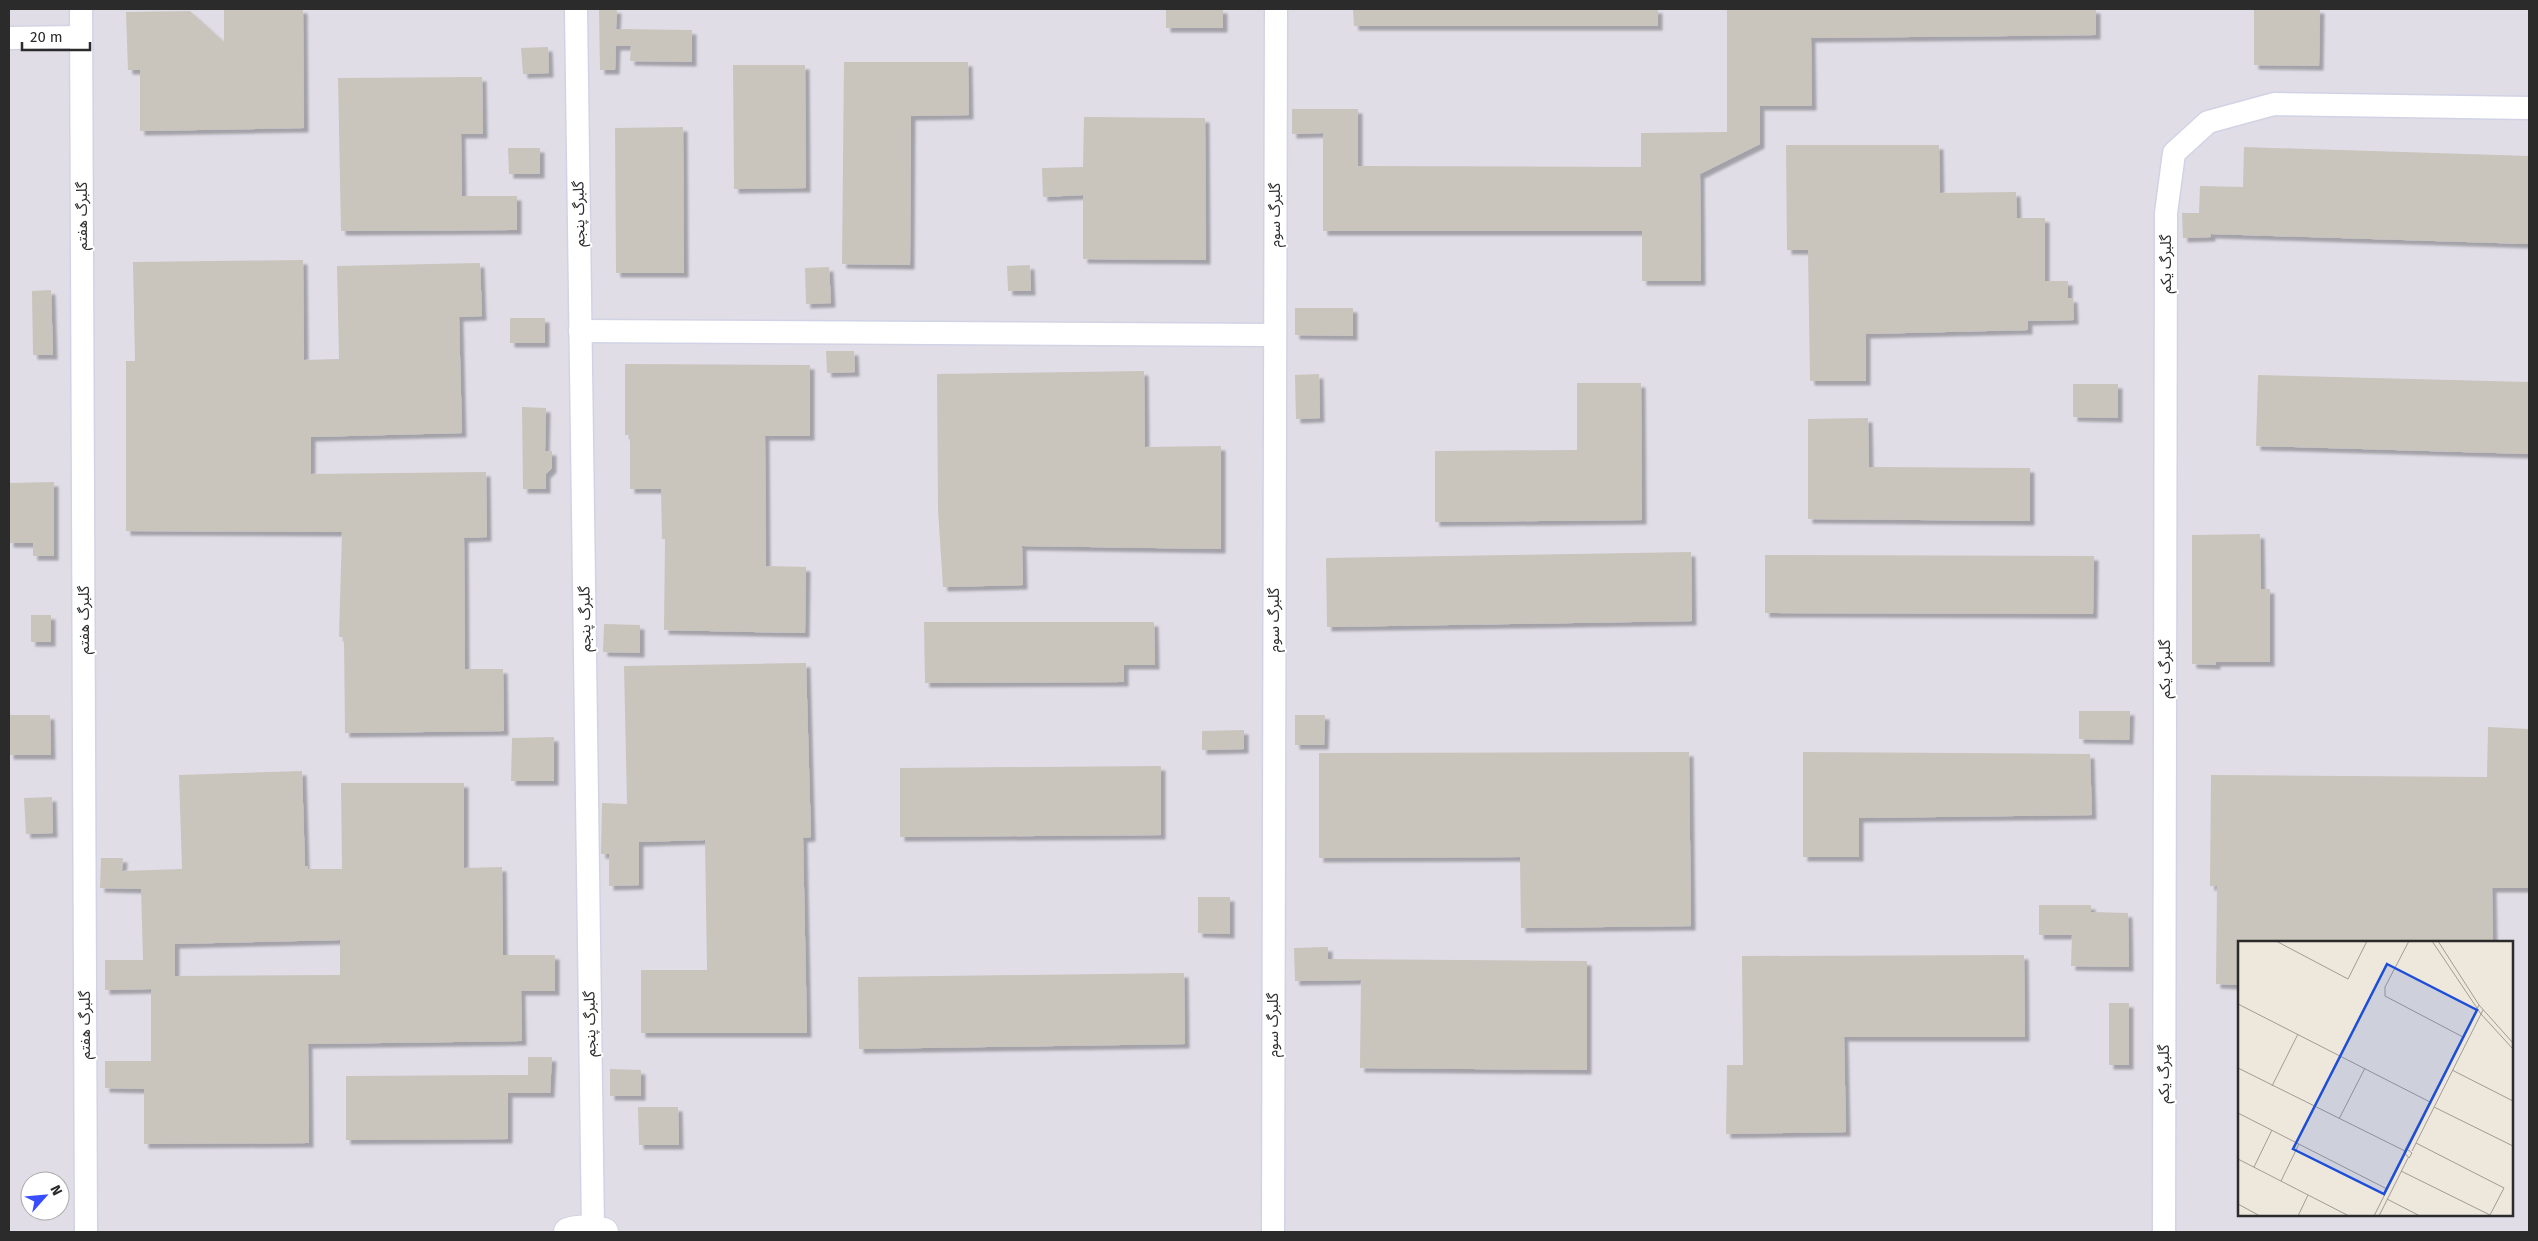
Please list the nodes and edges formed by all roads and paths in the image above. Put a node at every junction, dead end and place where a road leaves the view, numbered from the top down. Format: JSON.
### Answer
{"nodes":[{"id":1,"x":81,"y":9,"type":"edge"},
{"id":2,"x":576,"y":9,"type":"edge"},
{"id":3,"x":1276,"y":9,"type":"edge"},
{"id":4,"x":81,"y":37,"type":"junction"},
{"id":5,"x":9,"y":38,"type":"edge"},
{"id":6,"x":2529,"y":108,"type":"edge"},
{"id":7,"x":580,"y":331,"type":"junction"},
{"id":8,"x":1274,"y":335,"type":"junction"},
{"id":9,"x":589,"y":1231,"type":"edge"},
{"id":10,"x":86,"y":1232,"type":"edge"},
{"id":11,"x":1273,"y":1232,"type":"edge"},
{"id":12,"x":2164,"y":1232,"type":"edge"}],
"edges":[{"from":1,"to":4,"type":"street","name":"گلبرگ هفتم"},
{"from":2,"to":7,"type":"street","name":"گلبرگ پنجم"},
{"from":3,"to":8,"type":"street","name":"گلبرگ سوم"},
{"from":4,"to":5,"type":"street"},
{"from":4,"to":10,"type":"street","name":"گلبرگ هفتم"},
{"from":6,"to":12,"type":"street","name":"گلبرگ یکم"},
{"from":7,"to":8,"type":"street"},
{"from":7,"to":9,"type":"street","name":"گلبرگ پنجم"},
{"from":8,"to":11,"type":"street","name":"گلبرگ سوم"}]}
